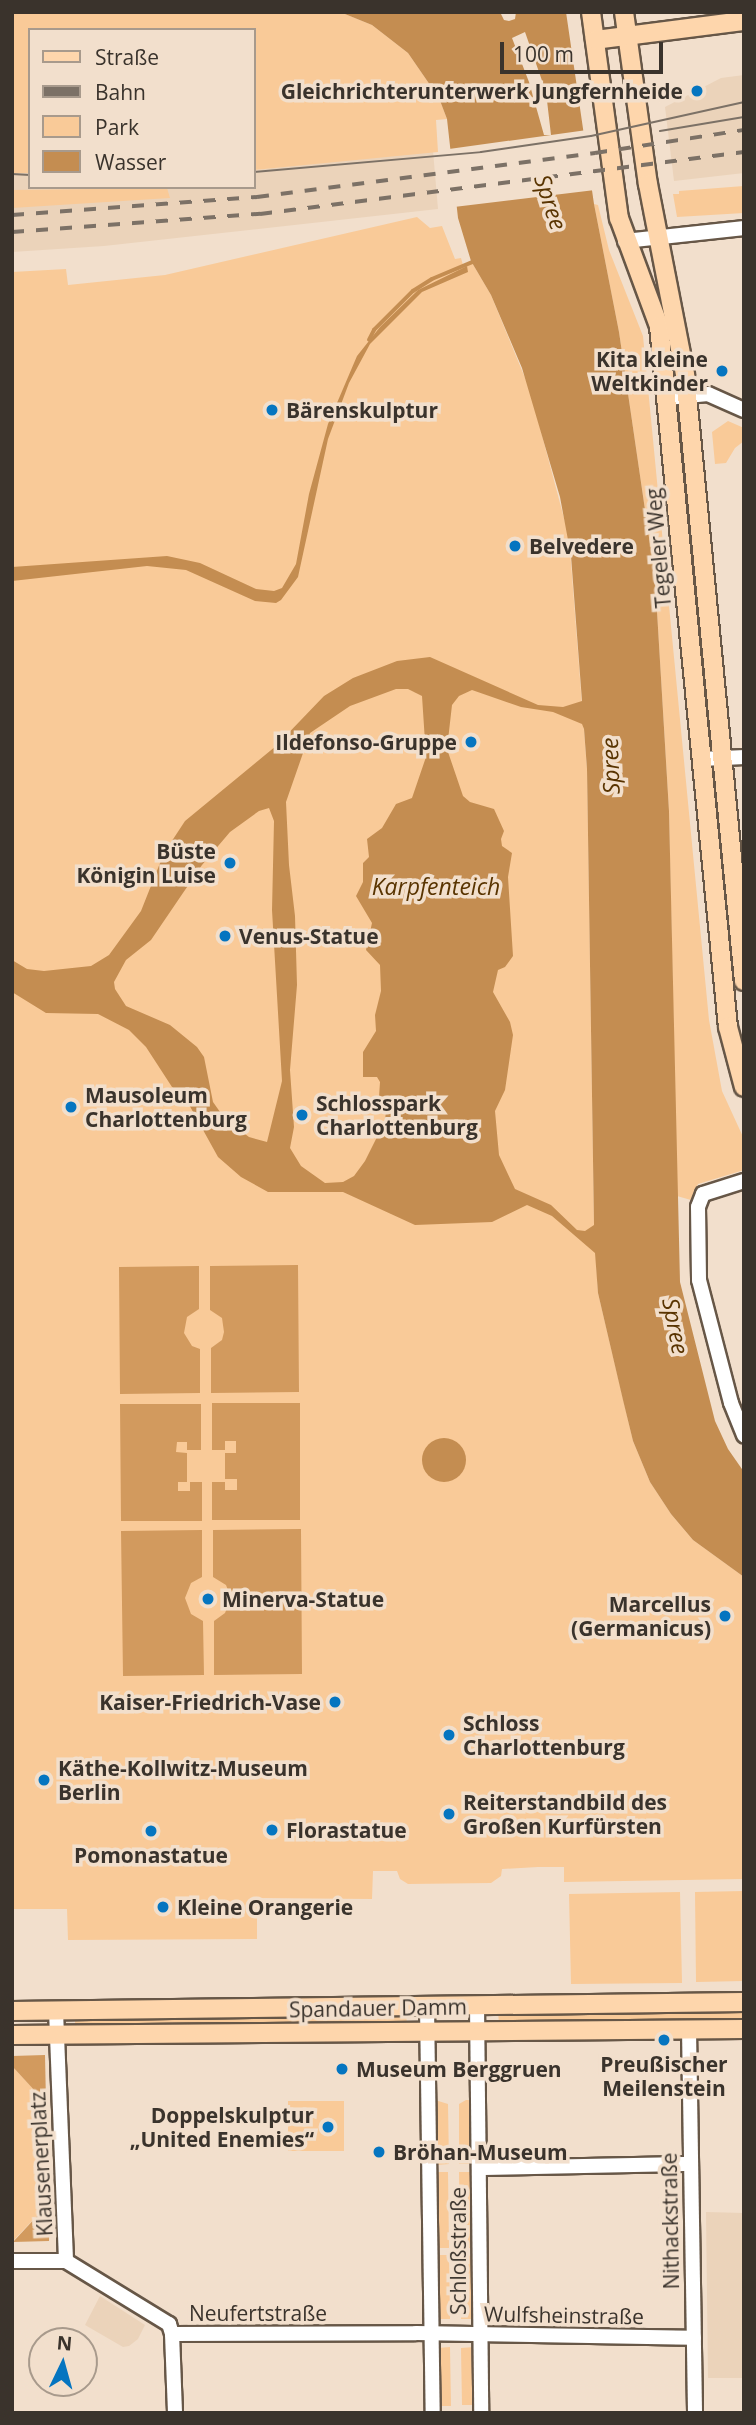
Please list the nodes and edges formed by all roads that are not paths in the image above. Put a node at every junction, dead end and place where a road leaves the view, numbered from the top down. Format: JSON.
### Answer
{"nodes":[{"id":1,"x":591,"y":12,"type":"edge"},
{"id":2,"x":624,"y":12,"type":"edge"},
{"id":3,"x":744,"y":21,"type":"edge"},
{"id":4,"x":628,"y":36,"type":"junction"},
{"id":5,"x":594,"y":40,"type":"junction"},
{"id":6,"x":744,"y":228,"type":"edge"},
{"id":7,"x":658,"y":237,"type":"junction"},
{"id":8,"x":625,"y":241,"type":"junction"},
{"id":9,"x":687,"y":396,"type":"junction"},
{"id":10,"x":667,"y":398,"type":"junction"},
{"id":11,"x":744,"y":410,"type":"edge"},
{"id":12,"x":722,"y":757,"type":"junction"},
{"id":13,"x":744,"y":757,"type":"edge"},
{"id":14,"x":702,"y":759,"type":"junction"},
{"id":15,"x":742,"y":952,"type":"edge"},
{"id":16,"x":721,"y":953,"type":"junction"},
{"id":17,"x":744,"y":981,"type":"edge"},
{"id":18,"x":744,"y":1087,"type":"edge"},
{"id":19,"x":744,"y":1181,"type":"edge"},
{"id":20,"x":744,"y":1435,"type":"edge"},
{"id":21,"x":744,"y":2002,"type":"edge"},
{"id":22,"x":477,"y":2005,"type":"junction"},
{"id":23,"x":427,"y":2006,"type":"junction"},
{"id":24,"x":12,"y":2011,"type":"edge"},
{"id":25,"x":56,"y":2011,"type":"junction"},
{"id":26,"x":689,"y":2029,"type":"junction"},
{"id":27,"x":744,"y":2029,"type":"edge"},
{"id":28,"x":477,"y":2030,"type":"junction"},
{"id":29,"x":427,"y":2032,"type":"junction"},
{"id":30,"x":57,"y":2034,"type":"junction"},
{"id":31,"x":12,"y":2035,"type":"edge"},
{"id":32,"x":689,"y":2164,"type":"junction"},
{"id":33,"x":479,"y":2168,"type":"junction"},
{"id":34,"x":66,"y":2260,"type":"junction"},
{"id":35,"x":12,"y":2261,"type":"edge"},
{"id":36,"x":172,"y":2334,"type":"junction"},
{"id":37,"x":478,"y":2334,"type":"junction"},
{"id":38,"x":433,"y":2335,"type":"junction"},
{"id":39,"x":694,"y":2338,"type":"junction"},
{"id":40,"x":175,"y":2413,"type":"edge"},
{"id":41,"x":433,"y":2413,"type":"edge"},
{"id":42,"x":481,"y":2413,"type":"edge"},
{"id":43,"x":695,"y":2413,"type":"edge"}],
"edges":[{"from":1,"to":5,"type":"main road","name":"Tegeler Weg"},
{"from":2,"to":4,"type":"main road","name":"Tegeler Weg"},
{"from":3,"to":4,"type":"main road"},
{"from":4,"to":5,"type":"main road"},
{"from":4,"to":7,"type":"main road","name":"Tegeler Weg"},
{"from":5,"to":8,"type":"main road","name":"Tegeler Weg"},
{"from":6,"to":7,"type":"street"},
{"from":7,"to":8,"type":"street"},
{"from":7,"to":9,"type":"main road","name":"Tegeler Weg"},
{"from":8,"to":10,"type":"main road","name":"Tegeler Weg"},
{"from":9,"to":10,"type":"street"},
{"from":9,"to":11,"type":"street"},
{"from":9,"to":12,"type":"main road","name":"Tegeler Weg"},
{"from":10,"to":14,"type":"main road","name":"Tegeler Weg"},
{"from":12,"to":13,"type":"street"},
{"from":12,"to":14,"type":"street"},
{"from":12,"to":15,"type":"main road","name":"Tegeler Weg"},
{"from":14,"to":16,"type":"main road","name":"Tegeler Weg"},
{"from":15,"to":16,"type":"street"},
{"from":15,"to":17,"type":"main road","name":"Tegeler Weg"},
{"from":16,"to":18,"type":"main road","name":"Tegeler Weg"},
{"from":19,"to":20,"type":"street"},
{"from":21,"to":22,"type":"main road","name":"Spandauer Damm"},
{"from":22,"to":23,"type":"main road","name":"Spandauer Damm"},
{"from":22,"to":28,"type":"street","name":"Schloßstraße"},
{"from":23,"to":25,"type":"main road","name":"Spandauer Damm"},
{"from":23,"to":29,"type":"street","name":"Schloßstraße"},
{"from":24,"to":25,"type":"main road","name":"Spandauer Damm"},
{"from":25,"to":30,"type":"street","name":"Klausenerplatz"},
{"from":26,"to":27,"type":"main road","name":"Spandauer Damm"},
{"from":26,"to":28,"type":"main road","name":"Spandauer Damm"},
{"from":26,"to":32,"type":"street","name":"Nithackstraße"},
{"from":28,"to":29,"type":"main road","name":"Spandauer Damm"},
{"from":28,"to":33,"type":"street","name":"Schloßstraße"},
{"from":29,"to":30,"type":"main road","name":"Spandauer Damm"},
{"from":29,"to":38,"type":"street","name":"Schloßstraße"},
{"from":30,"to":31,"type":"main road","name":"Spandauer Damm"},
{"from":30,"to":34,"type":"street","name":"Klausenerplatz"},
{"from":32,"to":33,"type":"street"},
{"from":32,"to":39,"type":"street","name":"Nithackstraße"},
{"from":33,"to":37,"type":"street","name":"Schloßstraße"},
{"from":34,"to":35,"type":"street","name":"Klausenerplatz"},
{"from":34,"to":36,"type":"street","name":"Neufertstraße"},
{"from":36,"to":38,"type":"street","name":"Neufertstraße"},
{"from":36,"to":40,"type":"street"},
{"from":37,"to":38,"type":"street","name":"Wulfsheinstraße"},
{"from":37,"to":39,"type":"street","name":"Wulfsheinstraße"},
{"from":37,"to":42,"type":"street","name":"Schloßstraße"},
{"from":38,"to":41,"type":"street","name":"Schloßstraße"},
{"from":39,"to":43,"type":"street","name":"Nithackstraße"}]}
